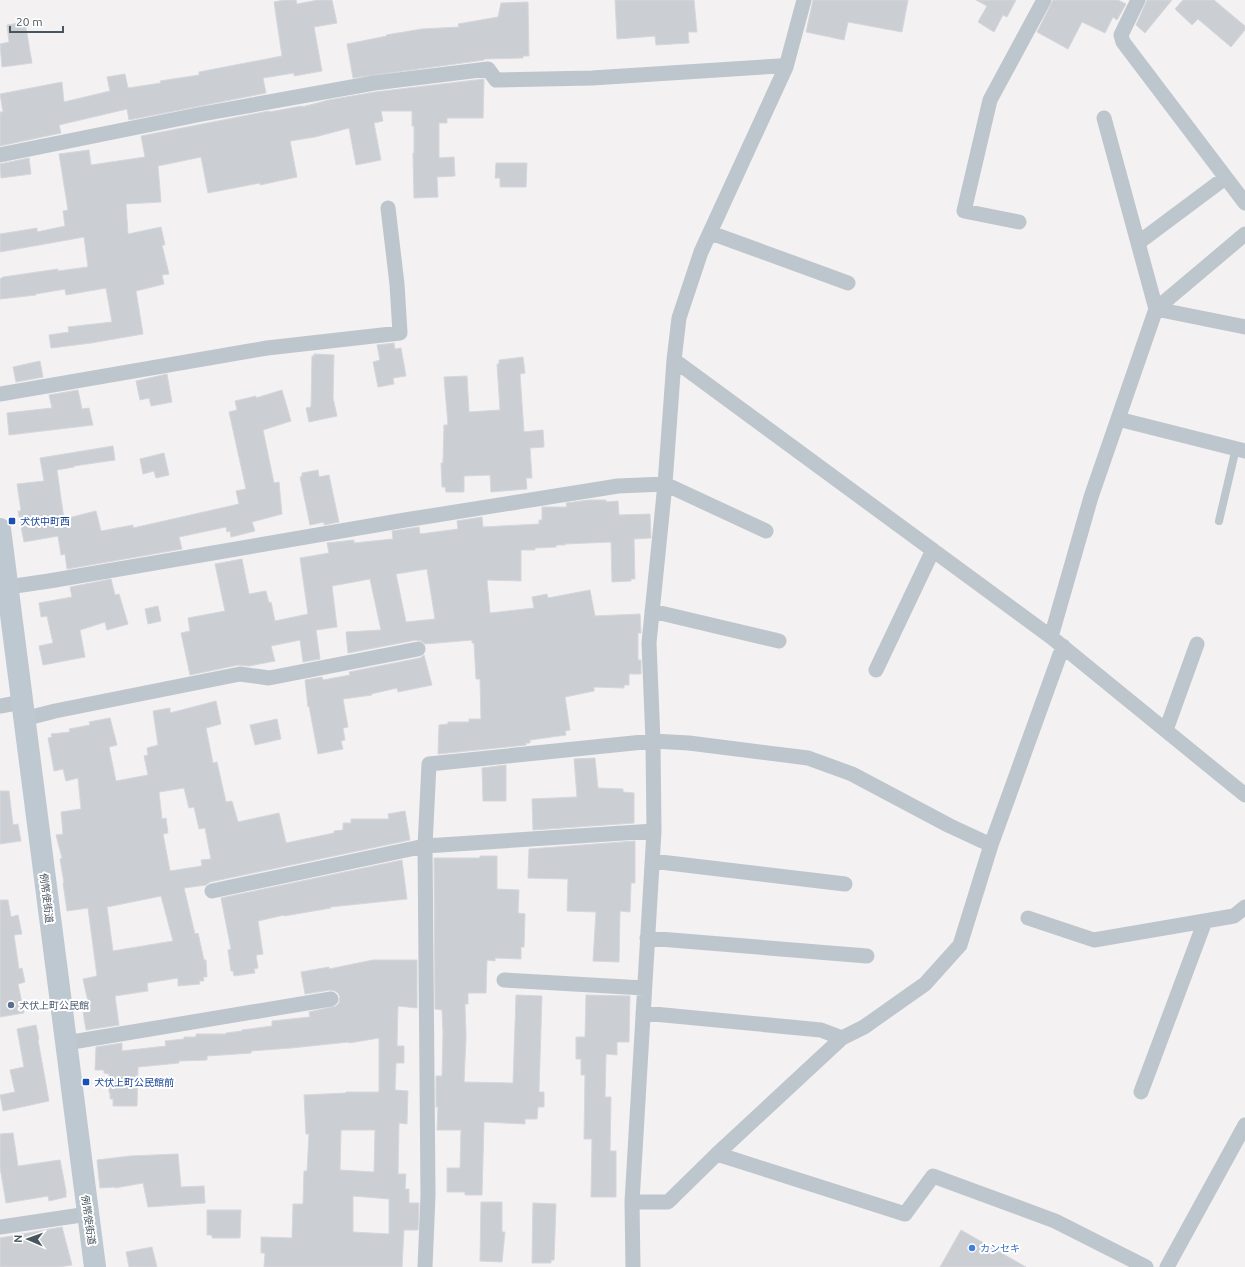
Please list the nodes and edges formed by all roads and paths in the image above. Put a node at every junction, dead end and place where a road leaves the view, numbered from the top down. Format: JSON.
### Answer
{"nodes":[{"id":1,"x":804,"y":0,"type":"edge"},
{"id":2,"x":1044,"y":0,"type":"edge"},
{"id":3,"x":1138,"y":0,"type":"edge"},
{"id":4,"x":786,"y":67,"type":"junction"},
{"id":5,"x":1104,"y":118,"type":"dead end"},
{"id":6,"x":0,"y":155,"type":"edge"},
{"id":7,"x":1225,"y":178,"type":"junction"},
{"id":8,"x":1245,"y":203,"type":"edge"},
{"id":9,"x":388,"y":208,"type":"dead end"},
{"id":10,"x":1019,"y":222,"type":"dead end"},
{"id":11,"x":711,"y":233,"type":"junction"},
{"id":12,"x":1245,"y":234,"type":"edge"},
{"id":13,"x":1138,"y":243,"type":"junction"},
{"id":14,"x":848,"y":283,"type":"dead end"},
{"id":15,"x":1156,"y":309,"type":"junction"},
{"id":16,"x":1245,"y":327,"type":"edge"},
{"id":17,"x":674,"y":360,"type":"junction"},
{"id":18,"x":0,"y":394,"type":"edge"},
{"id":19,"x":1118,"y":419,"type":"junction"},
{"id":20,"x":1240,"y":450,"type":"edge"},
{"id":21,"x":665,"y":484,"type":"junction"},
{"id":22,"x":1219,"y":521,"type":"dead end"},
{"id":23,"x":0,"y":529,"type":"edge"},
{"id":24,"x":766,"y":531,"type":"dead end"},
{"id":25,"x":933,"y":550,"type":"junction"},
{"id":26,"x":8,"y":587,"type":"junction"},
{"id":27,"x":652,"y":611,"type":"junction"},
{"id":28,"x":1051,"y":637,"type":"junction"},
{"id":29,"x":779,"y":641,"type":"dead end"},
{"id":30,"x":1198,"y":644,"type":"dead end"},
{"id":31,"x":1062,"y":646,"type":"junction"},
{"id":32,"x":418,"y":649,"type":"dead end"},
{"id":33,"x":876,"y":670,"type":"dead end"},
{"id":34,"x":0,"y":706,"type":"edge"},
{"id":35,"x":23,"y":711,"type":"junction"},
{"id":36,"x":1166,"y":730,"type":"junction"},
{"id":37,"x":653,"y":741,"type":"junction"},
{"id":38,"x":1245,"y":795,"type":"edge"},
{"id":39,"x":654,"y":831,"type":"junction"},
{"id":40,"x":991,"y":845,"type":"junction"},
{"id":41,"x":425,"y":846,"type":"junction"},
{"id":42,"x":652,"y":861,"type":"junction"},
{"id":43,"x":845,"y":884,"type":"dead end"},
{"id":44,"x":212,"y":892,"type":"dead end"},
{"id":45,"x":1245,"y":907,"type":"edge"},
{"id":46,"x":1028,"y":918,"type":"dead end"},
{"id":47,"x":1205,"y":921,"type":"junction"},
{"id":48,"x":647,"y":938,"type":"junction"},
{"id":49,"x":867,"y":956,"type":"dead end"},
{"id":50,"x":504,"y":980,"type":"dead end"},
{"id":51,"x":644,"y":988,"type":"junction"},
{"id":52,"x":331,"y":999,"type":"dead end"},
{"id":53,"x":643,"y":1013,"type":"junction"},
{"id":54,"x":842,"y":1038,"type":"junction"},
{"id":55,"x":66,"y":1043,"type":"junction"},
{"id":56,"x":1141,"y":1092,"type":"dead end"},
{"id":57,"x":1245,"y":1125,"type":"edge"},
{"id":58,"x":717,"y":1154,"type":"junction"},
{"id":59,"x":632,"y":1202,"type":"junction"},
{"id":60,"x":88,"y":1214,"type":"junction"},
{"id":61,"x":0,"y":1227,"type":"edge"},
{"id":62,"x":95,"y":1267,"type":"edge"},
{"id":63,"x":425,"y":1267,"type":"edge"},
{"id":64,"x":633,"y":1267,"type":"edge"},
{"id":65,"x":1146,"y":1267,"type":"edge"},
{"id":66,"x":1167,"y":1267,"type":"edge"}],
"edges":[{"from":1,"to":4,"type":"street"},
{"from":2,"to":10,"type":"street"},
{"from":3,"to":7,"type":"street"},
{"from":4,"to":6,"type":"street"},
{"from":4,"to":11,"type":"street"},
{"from":5,"to":13,"type":"street"},
{"from":7,"to":8,"type":"street"},
{"from":7,"to":13,"type":"street"},
{"from":9,"to":18,"type":"street"},
{"from":11,"to":14,"type":"street"},
{"from":11,"to":17,"type":"street"},
{"from":12,"to":15,"type":"street"},
{"from":13,"to":15,"type":"street"},
{"from":15,"to":16,"type":"street"},
{"from":15,"to":19,"type":"street"},
{"from":17,"to":21,"type":"street"},
{"from":17,"to":25,"type":"street"},
{"from":19,"to":20,"type":"street"},
{"from":19,"to":28,"type":"street"},
{"from":20,"to":22,"type":"lane"},
{"from":21,"to":24,"type":"street"},
{"from":21,"to":26,"type":"street"},
{"from":21,"to":27,"type":"street"},
{"from":23,"to":26,"type":"main road","name":"例幣使街道"},
{"from":25,"to":28,"type":"street"},
{"from":25,"to":33,"type":"street"},
{"from":26,"to":35,"type":"main road","name":"例幣使街道"},
{"from":27,"to":29,"type":"street"},
{"from":27,"to":37,"type":"street"},
{"from":28,"to":31,"type":"street"},
{"from":30,"to":36,"type":"street"},
{"from":31,"to":36,"type":"street"},
{"from":31,"to":40,"type":"street"},
{"from":32,"to":35,"type":"street"},
{"from":34,"to":35,"type":"street"},
{"from":35,"to":55,"type":"main road","name":"例幣使街道"},
{"from":36,"to":38,"type":"street"},
{"from":37,"to":39,"type":"street"},
{"from":37,"to":40,"type":"street"},
{"from":37,"to":41,"type":"street"},
{"from":39,"to":41,"type":"street"},
{"from":39,"to":42,"type":"street"},
{"from":40,"to":54,"type":"street"},
{"from":41,"to":44,"type":"street"},
{"from":41,"to":63,"type":"street"},
{"from":42,"to":43,"type":"street"},
{"from":42,"to":48,"type":"street"},
{"from":45,"to":47,"type":"street"},
{"from":46,"to":47,"type":"street"},
{"from":47,"to":56,"type":"street"},
{"from":48,"to":49,"type":"street"},
{"from":48,"to":51,"type":"street"},
{"from":50,"to":51,"type":"street"},
{"from":51,"to":53,"type":"street"},
{"from":52,"to":55,"type":"street"},
{"from":53,"to":54,"type":"street"},
{"from":53,"to":59,"type":"street"},
{"from":54,"to":58,"type":"street"},
{"from":55,"to":60,"type":"main road","name":"例幣使街道"},
{"from":57,"to":66,"type":"street"},
{"from":58,"to":59,"type":"street"},
{"from":58,"to":65,"type":"street"},
{"from":59,"to":64,"type":"street"},
{"from":60,"to":61,"type":"street"},
{"from":60,"to":62,"type":"main road","name":"例幣使街道"}]}
